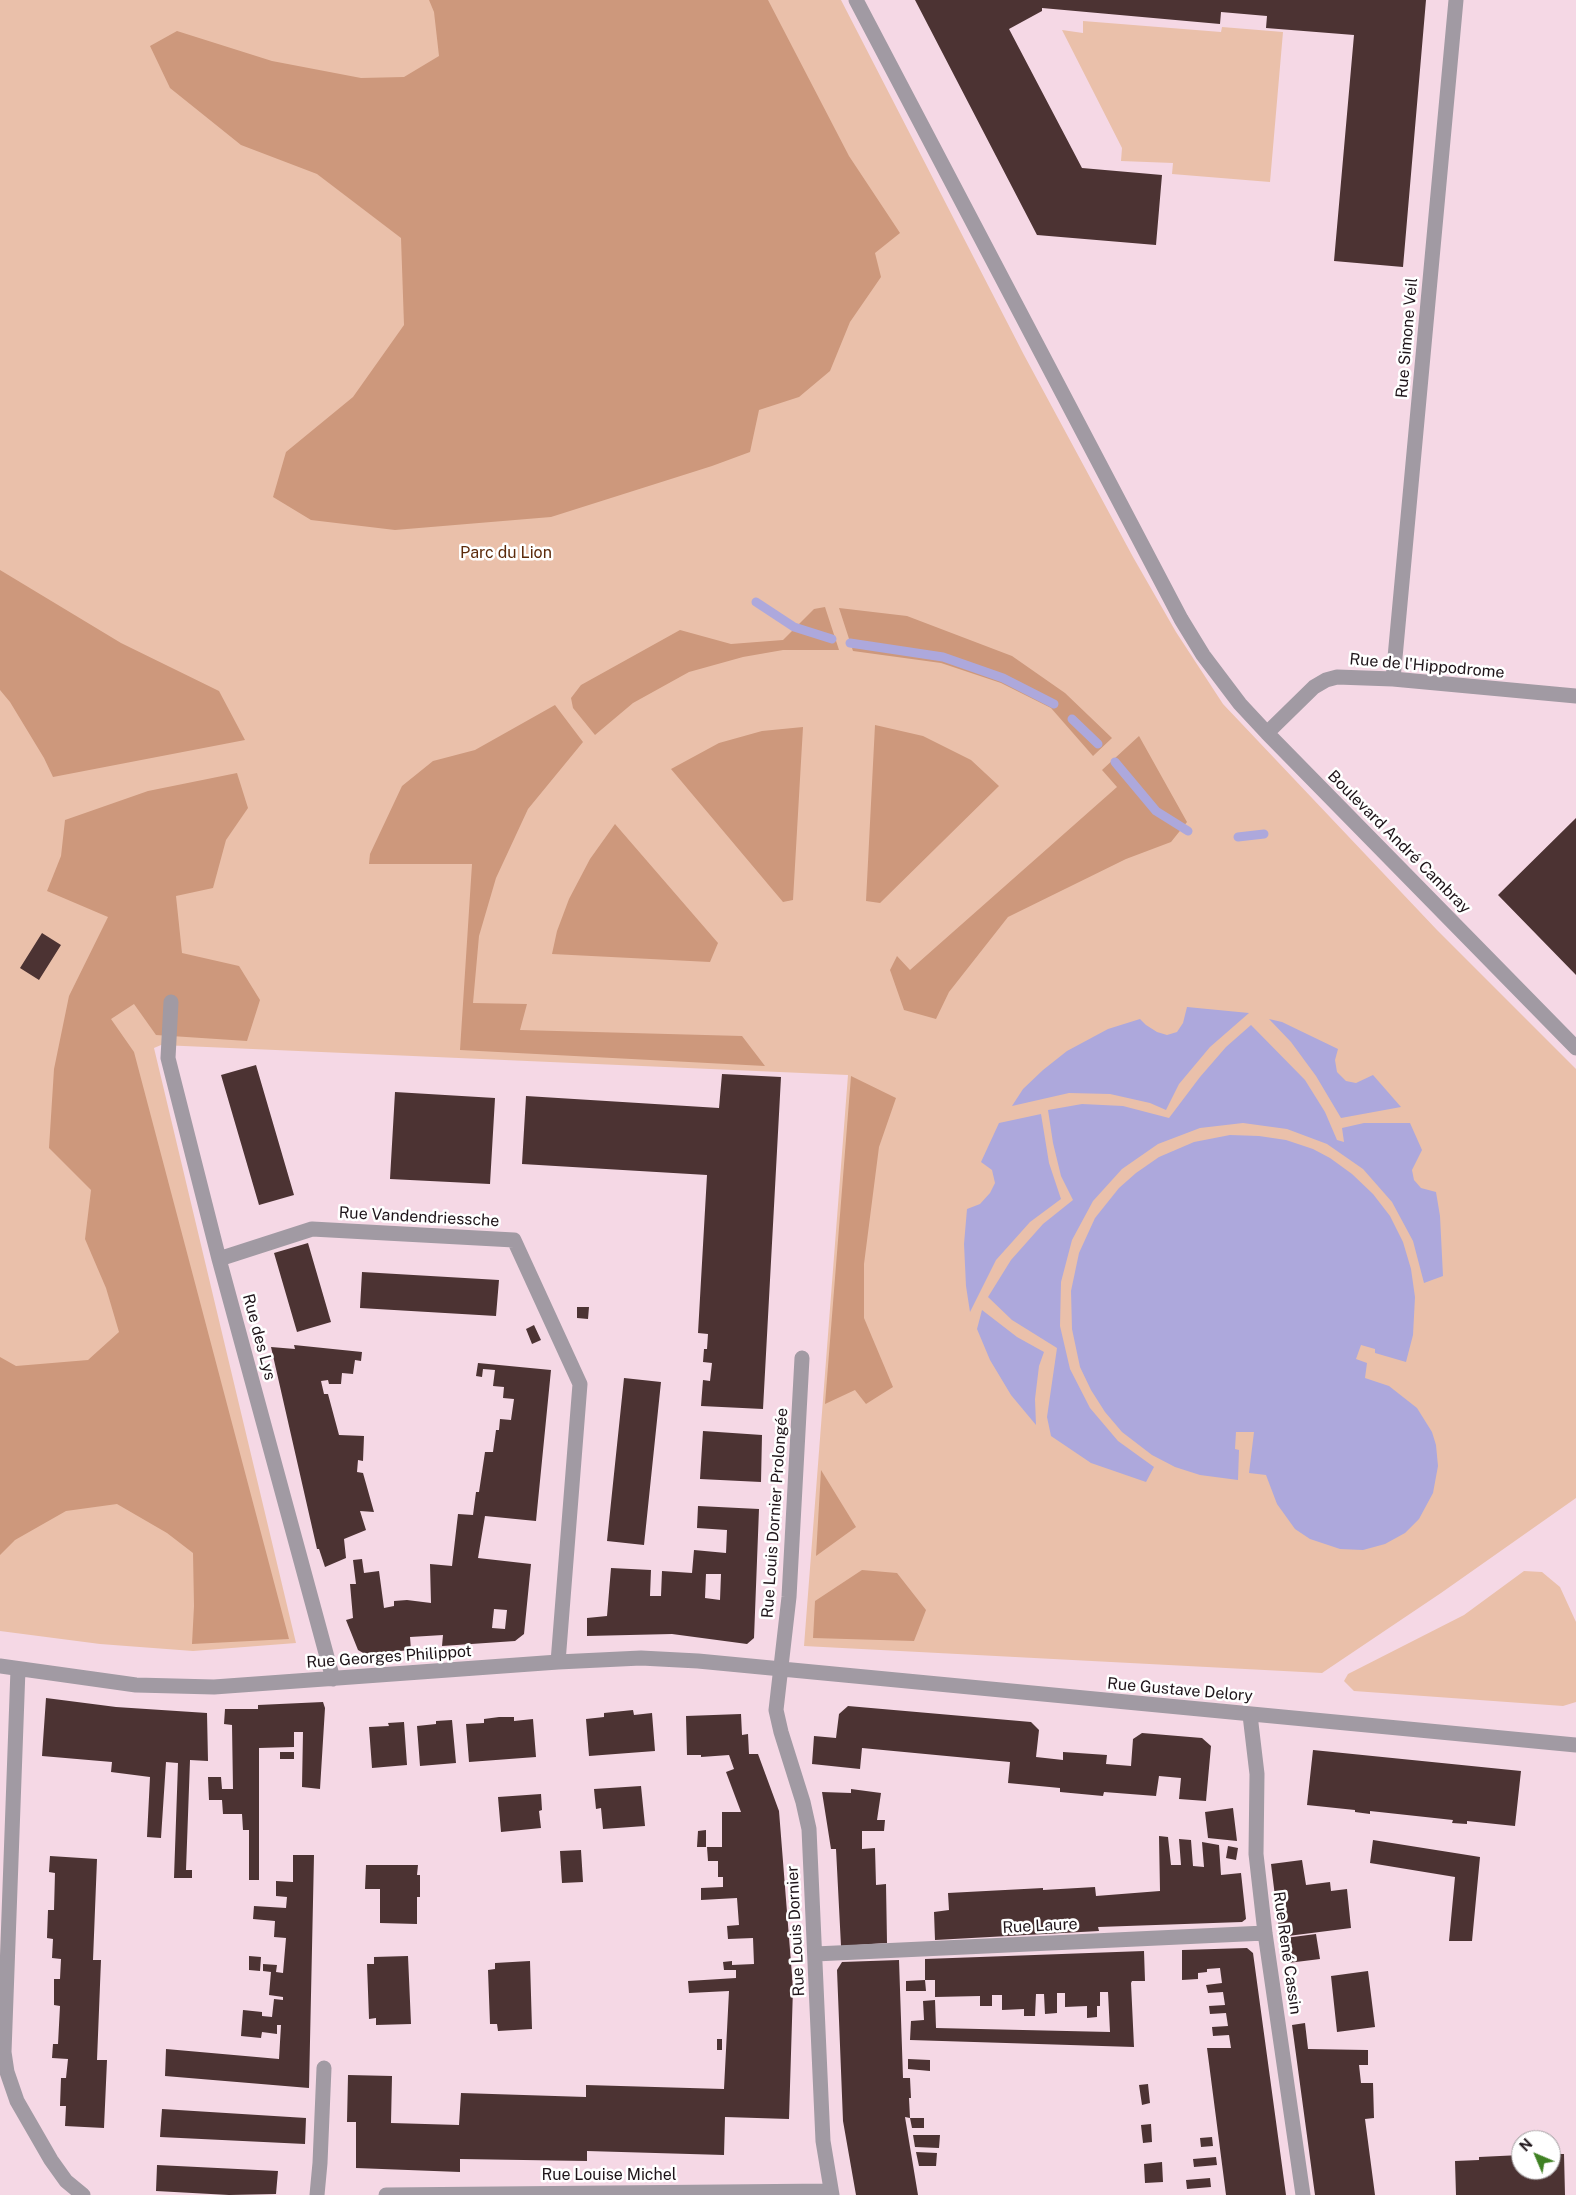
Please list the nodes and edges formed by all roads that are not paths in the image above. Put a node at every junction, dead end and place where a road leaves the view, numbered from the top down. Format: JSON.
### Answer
{"nodes":[{"id":1,"x":856,"y":0,"type":"edge"},
{"id":2,"x":1456,"y":0,"type":"edge"},
{"id":3,"x":1393,"y":679,"type":"junction"},
{"id":4,"x":1576,"y":696,"type":"edge"},
{"id":5,"x":1267,"y":733,"type":"junction"},
{"id":6,"x":171,"y":1002,"type":"dead end"},
{"id":7,"x":1576,"y":1048,"type":"edge"},
{"id":8,"x":219,"y":1259,"type":"junction"},
{"id":9,"x":802,"y":1358,"type":"dead end"},
{"id":10,"x":558,"y":1662,"type":"junction"},
{"id":11,"x":0,"y":1666,"type":"edge"},
{"id":12,"x":18,"y":1669,"type":"junction"},
{"id":13,"x":781,"y":1670,"type":"junction"},
{"id":14,"x":333,"y":1679,"type":"junction"},
{"id":15,"x":1250,"y":1715,"type":"junction"},
{"id":16,"x":1576,"y":1745,"type":"edge"},
{"id":17,"x":1265,"y":1933,"type":"junction"},
{"id":18,"x":816,"y":1954,"type":"junction"},
{"id":19,"x":324,"y":2068,"type":"dead end"},
{"id":20,"x":831,"y":2193,"type":"edge"},
{"id":21,"x":83,"y":2195,"type":"edge"},
{"id":22,"x":317,"y":2195,"type":"edge"},
{"id":23,"x":386,"y":2195,"type":"edge"},
{"id":24,"x":1303,"y":2195,"type":"edge"}],
"edges":[{"from":1,"to":5,"type":"street","name":"Boulevard André Cambray"},
{"from":2,"to":3,"type":"street","name":"Rue Simone Veil"},
{"from":3,"to":4,"type":"street","name":"Rue de l'Hippodrome"},
{"from":3,"to":5,"type":"street","name":"Rue de l'Hippodrome"},
{"from":5,"to":7,"type":"street","name":"Boulevard André Cambray"},
{"from":6,"to":8,"type":"street","name":"Rue des Lys"},
{"from":8,"to":10,"type":"street","name":"Rue Vandendriessche"},
{"from":8,"to":14,"type":"street","name":"Rue des Lys"},
{"from":9,"to":13,"type":"street","name":"Rue Louis Dornier Prolongée"},
{"from":10,"to":13,"type":"street","name":"Rue Georges Philippot"},
{"from":10,"to":14,"type":"street","name":"Rue Georges Philippot"},
{"from":11,"to":12,"type":"street","name":"Rue Georges Philippot"},
{"from":12,"to":14,"type":"street","name":"Rue Georges Philippot"},
{"from":12,"to":21,"type":"street"},
{"from":13,"to":15,"type":"street","name":"Rue Gustave Delory"},
{"from":13,"to":18,"type":"street","name":"Rue Louis Dornier"},
{"from":15,"to":16,"type":"street","name":"Rue Gustave Delory"},
{"from":15,"to":17,"type":"street","name":"Rue René Cassin"},
{"from":17,"to":18,"type":"street","name":"Rue Laure"},
{"from":17,"to":24,"type":"street","name":"Rue René Cassin"},
{"from":18,"to":20,"type":"street","name":"Rue Louis Dornier"},
{"from":19,"to":22,"type":"street"},
{"from":20,"to":23,"type":"street","name":"Rue Louise Michel"}]}
